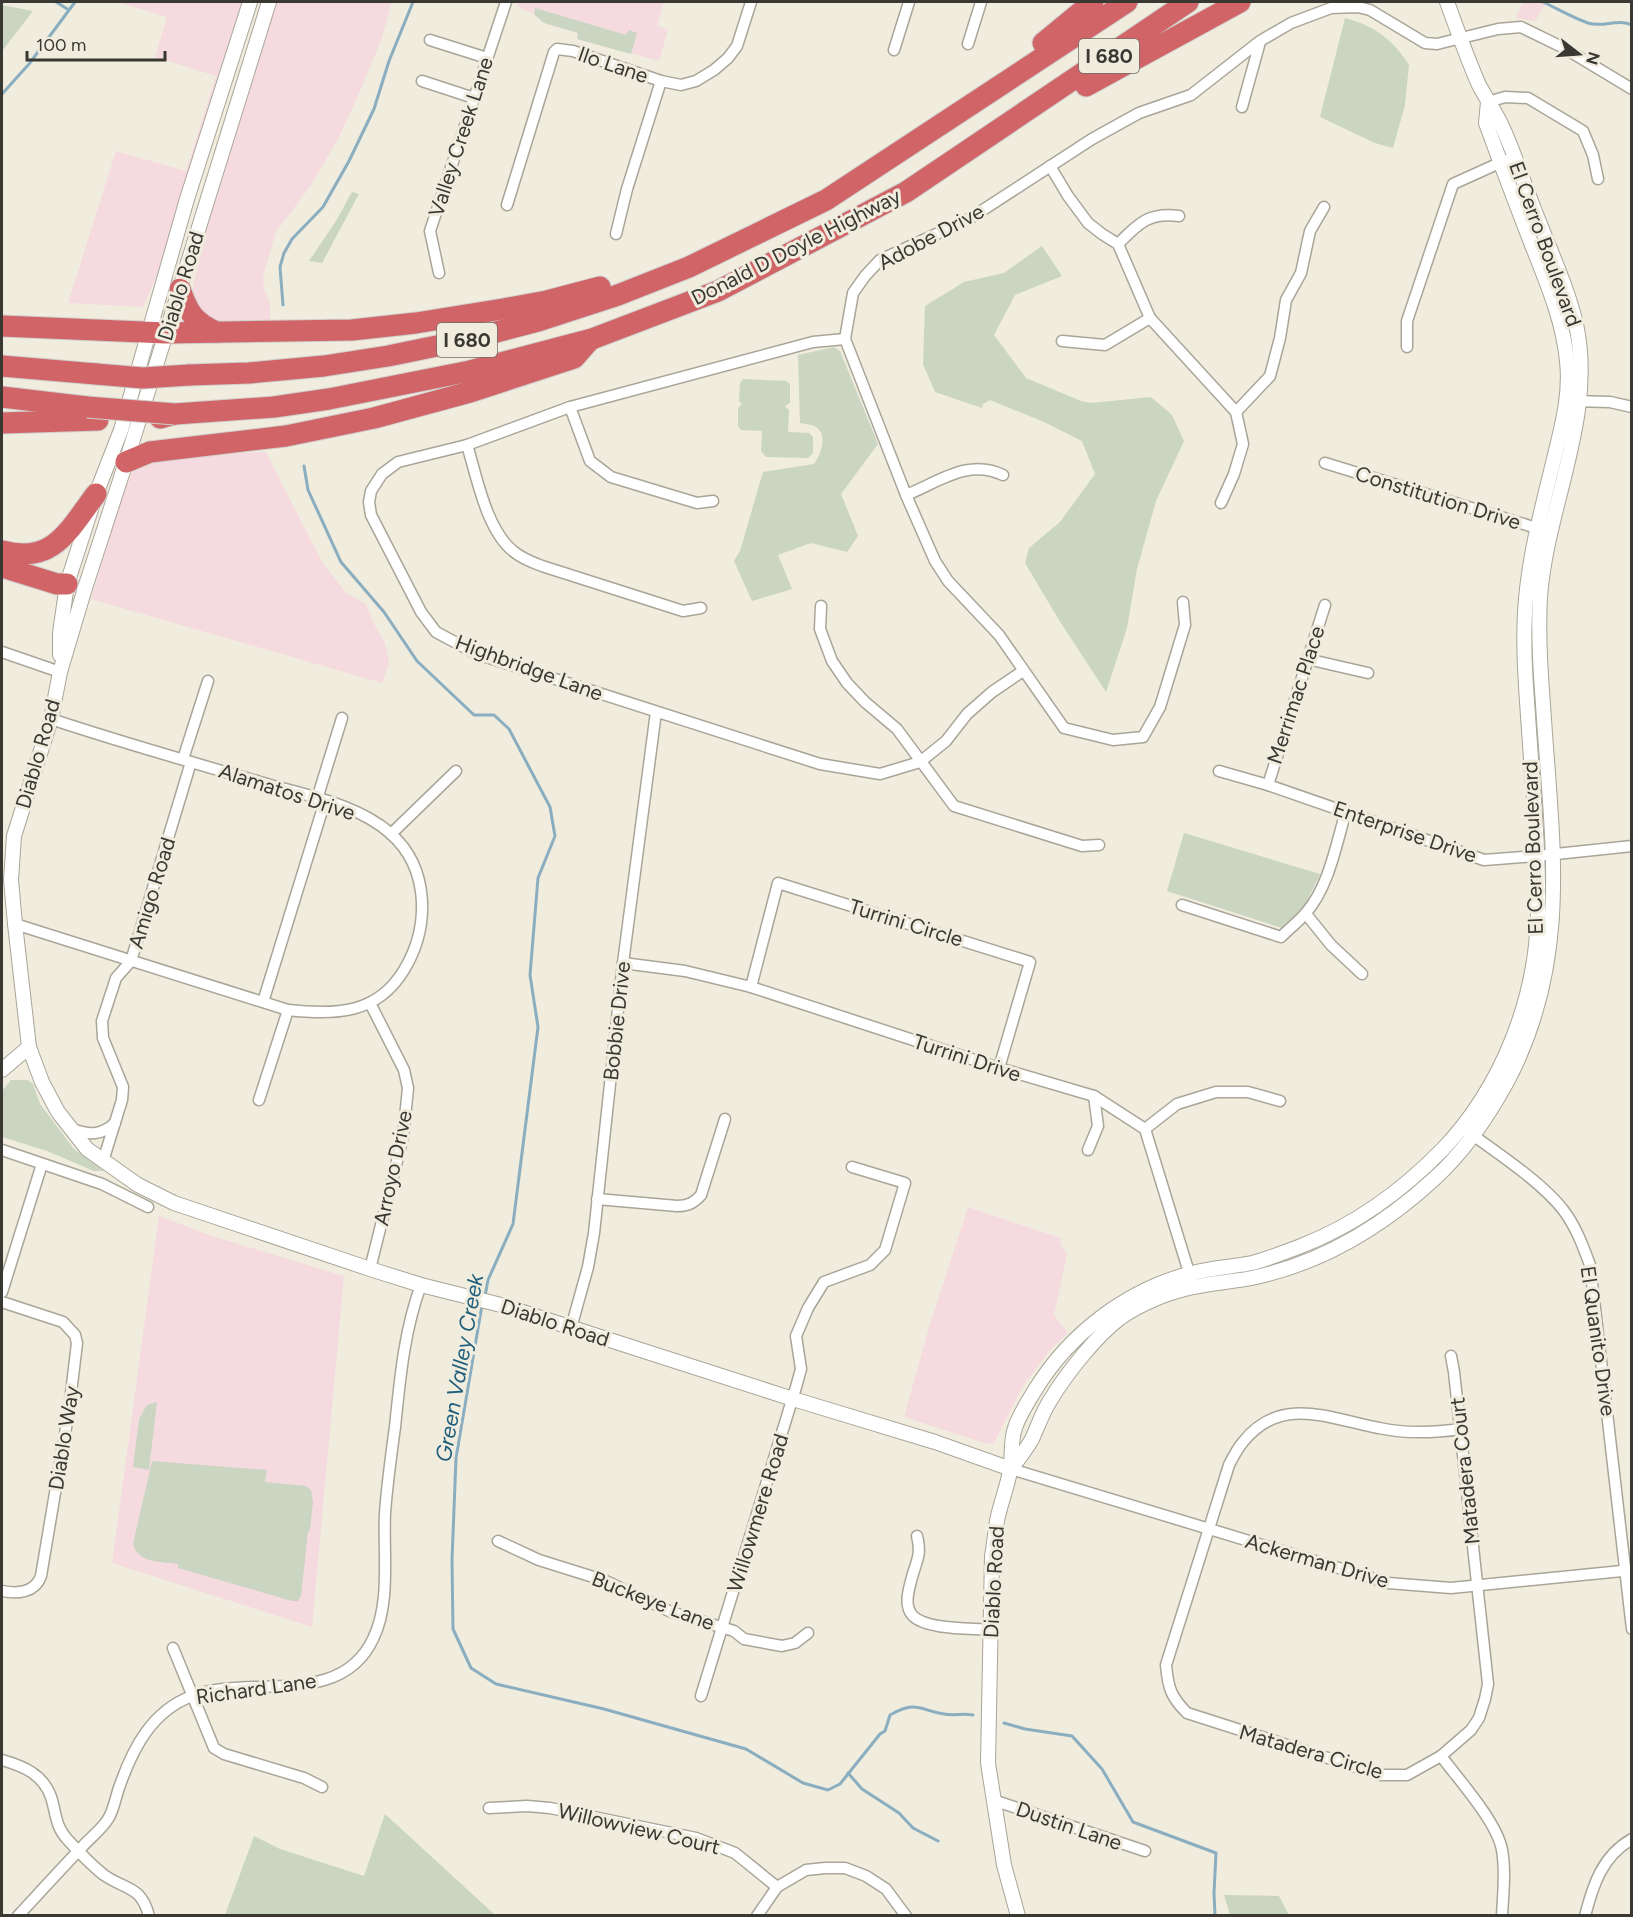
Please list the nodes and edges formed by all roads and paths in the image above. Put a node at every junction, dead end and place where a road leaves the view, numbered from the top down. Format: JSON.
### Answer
{"nodes":[{"id":1,"x":250,"y":2,"type":"edge"},
{"id":2,"x":269,"y":2,"type":"edge"},
{"id":3,"x":506,"y":2,"type":"edge"},
{"id":4,"x":751,"y":2,"type":"edge"},
{"id":5,"x":909,"y":2,"type":"edge"},
{"id":6,"x":981,"y":2,"type":"edge"},
{"id":7,"x":1093,"y":2,"type":"edge"},
{"id":8,"x":1127,"y":2,"type":"edge"},
{"id":9,"x":1188,"y":2,"type":"edge"},
{"id":10,"x":1240,"y":2,"type":"edge"},
{"id":11,"x":1447,"y":2,"type":"edge"},
{"id":12,"x":1461,"y":39,"type":"junction"},
{"id":13,"x":430,"y":40,"type":"dead end"},
{"id":14,"x":1260,"y":41,"type":"junction"},
{"id":15,"x":968,"y":44,"type":"dead end"},
{"id":16,"x":894,"y":50,"type":"dead end"},
{"id":17,"x":487,"y":58,"type":"junction"},
{"id":18,"x":422,"y":81,"type":"dead end"},
{"id":19,"x":661,"y":81,"type":"junction"},
{"id":20,"x":1004,"y":83,"type":"junction"},
{"id":21,"x":1632,"y":89,"type":"edge"},
{"id":22,"x":474,"y":98,"type":"junction"},
{"id":23,"x":1488,"y":102,"type":"junction"},
{"id":24,"x":1242,"y":107,"type":"dead end"},
{"id":25,"x":1030,"y":110,"type":"junction"},
{"id":26,"x":1514,"y":157,"type":"junction"},
{"id":27,"x":1500,"y":163,"type":"junction"},
{"id":28,"x":1050,"y":166,"type":"junction"},
{"id":29,"x":1598,"y":179,"type":"dead end"},
{"id":30,"x":507,"y":205,"type":"dead end"},
{"id":31,"x":1324,"y":207,"type":"dead end"},
{"id":32,"x":1179,"y":216,"type":"dead end"},
{"id":33,"x":616,"y":234,"type":"dead end"},
{"id":34,"x":1118,"y":244,"type":"junction"},
{"id":35,"x":729,"y":246,"type":"junction"},
{"id":36,"x":439,"y":273,"type":"dead end"},
{"id":37,"x":180,"y":289,"type":"junction"},
{"id":38,"x":1150,"y":318,"type":"junction"},
{"id":39,"x":2,"y":326,"type":"edge"},
{"id":40,"x":216,"y":332,"type":"junction"},
{"id":41,"x":157,"y":333,"type":"junction"},
{"id":42,"x":592,"y":339,"type":"junction"},
{"id":43,"x":845,"y":339,"type":"junction"},
{"id":44,"x":1062,"y":341,"type":"dead end"},
{"id":45,"x":1407,"y":347,"type":"dead end"},
{"id":46,"x":2,"y":366,"type":"edge"},
{"id":47,"x":2,"y":397,"type":"edge"},
{"id":48,"x":1574,"y":401,"type":"junction"},
{"id":49,"x":1632,"y":406,"type":"edge"},
{"id":50,"x":570,"y":407,"type":"junction"},
{"id":51,"x":1236,"y":412,"type":"junction"},
{"id":52,"x":92,"y":413,"type":"junction"},
{"id":53,"x":2,"y":423,"type":"edge"},
{"id":54,"x":467,"y":445,"type":"junction"},
{"id":55,"x":126,"y":462,"type":"junction"},
{"id":56,"x":1325,"y":463,"type":"dead end"},
{"id":57,"x":1003,"y":475,"type":"dead end"},
{"id":58,"x":96,"y":494,"type":"junction"},
{"id":59,"x":906,"y":495,"type":"junction"},
{"id":60,"x":713,"y":501,"type":"dead end"},
{"id":61,"x":1221,"y":502,"type":"dead end"},
{"id":62,"x":1544,"y":530,"type":"junction"},
{"id":63,"x":2,"y":551,"type":"edge"},
{"id":64,"x":2,"y":567,"type":"edge"},
{"id":65,"x":76,"y":586,"type":"junction"},
{"id":66,"x":1183,"y":602,"type":"dead end"},
{"id":67,"x":1325,"y":605,"type":"dead end"},
{"id":68,"x":821,"y":606,"type":"dead end"},
{"id":69,"x":701,"y":608,"type":"dead end"},
{"id":70,"x":2,"y":652,"type":"edge"},
{"id":71,"x":1307,"y":659,"type":"junction"},
{"id":72,"x":1023,"y":671,"type":"junction"},
{"id":73,"x":60,"y":672,"type":"junction"},
{"id":74,"x":1368,"y":673,"type":"dead end"},
{"id":75,"x":208,"y":681,"type":"dead end"},
{"id":76,"x":656,"y":712,"type":"junction"},
{"id":77,"x":342,"y":718,"type":"dead end"},
{"id":78,"x":51,"y":719,"type":"junction"},
{"id":79,"x":187,"y":760,"type":"junction"},
{"id":80,"x":920,"y":762,"type":"junction"},
{"id":81,"x":456,"y":771,"type":"dead end"},
{"id":82,"x":1219,"y":771,"type":"dead end"},
{"id":83,"x":1268,"y":785,"type":"junction"},
{"id":84,"x":321,"y":800,"type":"junction"},
{"id":85,"x":1346,"y":811,"type":"junction"},
{"id":86,"x":391,"y":834,"type":"junction"},
{"id":87,"x":1099,"y":845,"type":"dead end"},
{"id":88,"x":1632,"y":846,"type":"edge"},
{"id":89,"x":1553,"y":855,"type":"junction"},
{"id":90,"x":1537,"y":856,"type":"junction"},
{"id":91,"x":1182,"y":905,"type":"dead end"},
{"id":92,"x":1306,"y":914,"type":"junction"},
{"id":93,"x":15,"y":924,"type":"junction"},
{"id":94,"x":131,"y":961,"type":"junction"},
{"id":95,"x":623,"y":963,"type":"junction"},
{"id":96,"x":1362,"y":974,"type":"dead end"},
{"id":97,"x":751,"y":987,"type":"junction"},
{"id":98,"x":263,"y":1002,"type":"junction"},
{"id":99,"x":370,"y":1003,"type":"junction"},
{"id":100,"x":288,"y":1010,"type":"junction"},
{"id":101,"x":29,"y":1047,"type":"junction"},
{"id":102,"x":999,"y":1068,"type":"junction"},
{"id":103,"x":2,"y":1070,"type":"edge"},
{"id":104,"x":1094,"y":1096,"type":"junction"},
{"id":105,"x":259,"y":1100,"type":"dead end"},
{"id":106,"x":1280,"y":1101,"type":"dead end"},
{"id":107,"x":725,"y":1119,"type":"dead end"},
{"id":108,"x":116,"y":1123,"type":"junction"},
{"id":109,"x":1145,"y":1129,"type":"junction"},
{"id":110,"x":72,"y":1130,"type":"junction"},
{"id":111,"x":1467,"y":1131,"type":"junction"},
{"id":112,"x":2,"y":1150,"type":"edge"},
{"id":113,"x":1088,"y":1150,"type":"dead end"},
{"id":114,"x":103,"y":1161,"type":"junction"},
{"id":115,"x":42,"y":1164,"type":"junction"},
{"id":116,"x":852,"y":1167,"type":"dead end"},
{"id":117,"x":597,"y":1198,"type":"junction"},
{"id":118,"x":148,"y":1207,"type":"dead end"},
{"id":119,"x":370,"y":1269,"type":"junction"},
{"id":120,"x":1192,"y":1280,"type":"junction"},
{"id":121,"x":422,"y":1285,"type":"junction"},
{"id":122,"x":2,"y":1292,"type":"edge"},
{"id":123,"x":2,"y":1302,"type":"edge"},
{"id":124,"x":571,"y":1328,"type":"junction"},
{"id":125,"x":1451,"y":1356,"type":"dead end"},
{"id":126,"x":793,"y":1399,"type":"junction"},
{"id":127,"x":1461,"y":1429,"type":"junction"},
{"id":128,"x":1011,"y":1469,"type":"junction"},
{"id":129,"x":1209,"y":1530,"type":"junction"},
{"id":130,"x":916,"y":1536,"type":"dead end"},
{"id":131,"x":498,"y":1541,"type":"dead end"},
{"id":132,"x":1629,"y":1571,"type":"edge"},
{"id":133,"x":1476,"y":1586,"type":"junction"},
{"id":134,"x":2,"y":1591,"type":"edge"},
{"id":135,"x":722,"y":1628,"type":"junction"},
{"id":136,"x":1632,"y":1629,"type":"edge"},
{"id":137,"x":991,"y":1630,"type":"junction"},
{"id":138,"x":808,"y":1633,"type":"dead end"},
{"id":139,"x":173,"y":1648,"type":"dead end"},
{"id":140,"x":191,"y":1696,"type":"junction"},
{"id":141,"x":701,"y":1696,"type":"dead end"},
{"id":142,"x":1441,"y":1756,"type":"junction"},
{"id":143,"x":2,"y":1760,"type":"edge"},
{"id":144,"x":322,"y":1787,"type":"dead end"},
{"id":145,"x":993,"y":1800,"type":"junction"},
{"id":146,"x":489,"y":1808,"type":"dead end"},
{"id":147,"x":1632,"y":1839,"type":"edge"},
{"id":148,"x":79,"y":1850,"type":"junction"},
{"id":149,"x":1145,"y":1851,"type":"dead end"},
{"id":150,"x":777,"y":1887,"type":"junction"},
{"id":151,"x":18,"y":1916,"type":"edge"},
{"id":152,"x":149,"y":1916,"type":"edge"},
{"id":153,"x":758,"y":1916,"type":"edge"},
{"id":154,"x":906,"y":1916,"type":"edge"},
{"id":155,"x":1018,"y":1916,"type":"edge"},
{"id":156,"x":1502,"y":1916,"type":"edge"},
{"id":157,"x":1585,"y":1916,"type":"edge"}],
"edges":[{"from":1,"to":41,"type":"street","name":"Diablo Road"},
{"from":2,"to":37,"type":"street","name":"Diablo Road"},
{"from":3,"to":17,"type":"street","name":"Valley Creek Lane"},
{"from":4,"to":19,"type":"street","name":"Ilo Lane"},
{"from":5,"to":16,"type":"street"},
{"from":6,"to":15,"type":"street"},
{"from":7,"to":20,"type":"highway"},
{"from":8,"to":20,"type":"highway","name":"Donald D Doyle Highway","number":"I 680"},
{"from":9,"to":25,"type":"highway","name":"Donald D Doyle Highway","number":"I 680"},
{"from":10,"to":25,"type":"highway"},
{"from":11,"to":12,"type":"street","name":"El Cerro Boulevard"},
{"from":12,"to":14,"type":"street","name":"Adobe Drive"},
{"from":12,"to":21,"type":"street","name":"Adobe Drive"},
{"from":12,"to":23,"type":"street","name":"El Cerro Boulevard"},
{"from":13,"to":17,"type":"street"},
{"from":14,"to":24,"type":"street"},
{"from":14,"to":28,"type":"street","name":"Adobe Drive"},
{"from":17,"to":22,"type":"street","name":"Valley Creek Lane"},
{"from":18,"to":22,"type":"street"},
{"from":19,"to":30,"type":"street","name":"Ilo Lane"},
{"from":19,"to":33,"type":"street"},
{"from":20,"to":35,"type":"highway","name":"Donald D Doyle Highway","number":"I 680"},
{"from":22,"to":36,"type":"street","name":"Valley Creek Lane"},
{"from":23,"to":26,"type":"street","name":"El Cerro Boulevard"},
{"from":23,"to":27,"type":"street","name":"El Cerro Boulevard"},
{"from":23,"to":29,"type":"street"},
{"from":25,"to":42,"type":"highway","name":"Donald D Doyle Highway","number":"I 680"},
{"from":26,"to":27,"type":"street"},
{"from":26,"to":48,"type":"street","name":"El Cerro Boulevard"},
{"from":27,"to":45,"type":"street"},
{"from":27,"to":48,"type":"street","name":"El Cerro Boulevard"},
{"from":28,"to":34,"type":"street"},
{"from":28,"to":43,"type":"street","name":"Adobe Drive"},
{"from":31,"to":51,"type":"street"},
{"from":32,"to":34,"type":"street"},
{"from":34,"to":38,"type":"street"},
{"from":35,"to":40,"type":"highway"},
{"from":35,"to":46,"type":"highway","name":"Donald D Doyle Highway","number":"I 680","bridge":true},
{"from":37,"to":40,"type":"highway"},
{"from":37,"to":41,"type":"street","name":"Diablo Road"},
{"from":38,"to":44,"type":"street"},
{"from":38,"to":51,"type":"street"},
{"from":39,"to":41,"type":"highway"},
{"from":40,"to":41,"type":"highway"},
{"from":41,"to":55,"type":"street","name":"Diablo Road"},
{"from":41,"to":58,"type":"street","name":"Diablo Road"},
{"from":42,"to":52,"type":"highway","name":"Donald D Doyle Highway","number":"I 680","bridge":true},
{"from":42,"to":55,"type":"highway"},
{"from":43,"to":50,"type":"street","name":"Highbridge Lane"},
{"from":43,"to":59,"type":"street"},
{"from":47,"to":52,"type":"highway","name":"Donald D Doyle Highway","number":"I 680"},
{"from":48,"to":49,"type":"street"},
{"from":48,"to":62,"type":"street","name":"El Cerro Boulevard"},
{"from":50,"to":54,"type":"street","name":"Highbridge Lane"},
{"from":50,"to":60,"type":"street"},
{"from":51,"to":61,"type":"street"},
{"from":52,"to":53,"type":"highway"},
{"from":54,"to":69,"type":"street"},
{"from":54,"to":76,"type":"street","name":"Highbridge Lane"},
{"from":55,"to":65,"type":"street","name":"Diablo Road"},
{"from":56,"to":62,"type":"street","name":"Constitution Drive"},
{"from":57,"to":59,"type":"street"},
{"from":58,"to":63,"type":"highway"},
{"from":58,"to":65,"type":"street","name":"Diablo Road"},
{"from":59,"to":72,"type":"street"},
{"from":62,"to":89,"type":"street","name":"El Cerro Boulevard"},
{"from":62,"to":90,"type":"street","name":"El Cerro Boulevard"},
{"from":64,"to":65,"type":"highway"},
{"from":65,"to":73,"type":"street","name":"Diablo Road"},
{"from":66,"to":72,"type":"street"},
{"from":67,"to":71,"type":"street","name":"Merrimac Place"},
{"from":68,"to":80,"type":"street"},
{"from":70,"to":73,"type":"street"},
{"from":71,"to":74,"type":"street"},
{"from":71,"to":83,"type":"street","name":"Merrimac Place"},
{"from":72,"to":80,"type":"street","name":"Highbridge Lane"},
{"from":73,"to":78,"type":"street","name":"Diablo Road"},
{"from":75,"to":79,"type":"street","name":"Amigo Road"},
{"from":76,"to":80,"type":"street","name":"Highbridge Lane"},
{"from":76,"to":95,"type":"street","name":"Bobbie Drive"},
{"from":77,"to":84,"type":"street"},
{"from":78,"to":79,"type":"street","name":"Alamatos Drive"},
{"from":78,"to":93,"type":"street","name":"Diablo Road"},
{"from":79,"to":84,"type":"street","name":"Alamatos Drive"},
{"from":79,"to":94,"type":"street","name":"Amigo Road"},
{"from":80,"to":87,"type":"street"},
{"from":81,"to":86,"type":"street"},
{"from":82,"to":83,"type":"street","name":"Enterprise Drive"},
{"from":83,"to":85,"type":"street","name":"Enterprise Drive"},
{"from":84,"to":86,"type":"street","name":"Alamatos Drive"},
{"from":84,"to":98,"type":"street"},
{"from":85,"to":90,"type":"street","name":"Enterprise Drive"},
{"from":85,"to":92,"type":"street"},
{"from":86,"to":99,"type":"street","name":"Alamatos Drive"},
{"from":88,"to":89,"type":"street","name":"Enterprise Drive"},
{"from":89,"to":90,"type":"street","name":"Enterprise Drive"},
{"from":89,"to":111,"type":"street","name":"El Cerro Boulevard"},
{"from":90,"to":111,"type":"street","name":"El Cerro Boulevard"},
{"from":91,"to":92,"type":"street"},
{"from":92,"to":96,"type":"street"},
{"from":93,"to":94,"type":"street","name":"Alamatos Drive"},
{"from":93,"to":101,"type":"street","name":"Diablo Road"},
{"from":94,"to":98,"type":"street","name":"Alamatos Drive"},
{"from":94,"to":108,"type":"street","name":"Amigo Road"},
{"from":95,"to":97,"type":"street","name":"Turrini Drive"},
{"from":95,"to":117,"type":"street","name":"Bobbie Drive"},
{"from":97,"to":102,"type":"street","name":"Turrini Drive"},
{"from":97,"to":102,"type":"street","name":"Turrini Circle"},
{"from":98,"to":100,"type":"street","name":"Alamatos Drive"},
{"from":99,"to":100,"type":"street","name":"Alamatos Drive"},
{"from":99,"to":119,"type":"street","name":"Arroyo Drive"},
{"from":100,"to":105,"type":"street"},
{"from":101,"to":103,"type":"street"},
{"from":101,"to":110,"type":"street","name":"Diablo Road"},
{"from":102,"to":104,"type":"street","name":"Turrini Drive"},
{"from":104,"to":109,"type":"street","name":"Turrini Drive"},
{"from":104,"to":113,"type":"street"},
{"from":106,"to":109,"type":"street"},
{"from":107,"to":117,"type":"street"},
{"from":108,"to":110,"type":"street"},
{"from":108,"to":114,"type":"street","name":"Amigo Road"},
{"from":109,"to":120,"type":"street"},
{"from":110,"to":114,"type":"street","name":"Diablo Road"},
{"from":111,"to":120,"type":"street","name":"El Cerro Boulevard"},
{"from":111,"to":132,"type":"street","name":"El Quanito Drive"},
{"from":112,"to":115,"type":"street"},
{"from":114,"to":119,"type":"street","name":"Diablo Road"},
{"from":115,"to":118,"type":"street"},
{"from":115,"to":122,"type":"street"},
{"from":116,"to":126,"type":"street","name":"Willowmere Road"},
{"from":117,"to":124,"type":"street","name":"Bobbie Drive"},
{"from":119,"to":121,"type":"street","name":"Diablo Road"},
{"from":120,"to":128,"type":"street","name":"El Cerro Boulevard"},
{"from":120,"to":128,"type":"street","name":"El Cerro Boulevard"},
{"from":121,"to":124,"type":"street","name":"Diablo Road"},
{"from":121,"to":140,"type":"street","name":"Richard Lane"},
{"from":123,"to":134,"type":"street","name":"Diablo Way"},
{"from":124,"to":126,"type":"street","name":"Diablo Road"},
{"from":125,"to":127,"type":"street","name":"Matadera Court"},
{"from":126,"to":128,"type":"street","name":"Diablo Road"},
{"from":126,"to":135,"type":"street","name":"Willowmere Road"},
{"from":127,"to":129,"type":"street","name":"Matadera Circle"},
{"from":127,"to":133,"type":"street","name":"Matadera Court"},
{"from":128,"to":129,"type":"street","name":"Ackerman Drive"},
{"from":128,"to":137,"type":"street","name":"Diablo Road"},
{"from":129,"to":133,"type":"street","name":"Ackerman Drive"},
{"from":129,"to":142,"type":"street","name":"Matadera Circle"},
{"from":130,"to":137,"type":"street"},
{"from":131,"to":135,"type":"street","name":"Buckeye Lane"},
{"from":132,"to":133,"type":"street","name":"Ackerman Drive"},
{"from":132,"to":136,"type":"street","name":"El Quanito Drive"},
{"from":133,"to":142,"type":"street","name":"Matadera Circle"},
{"from":135,"to":138,"type":"street","name":"Buckeye Lane"},
{"from":135,"to":141,"type":"street","name":"Willowmere Road"},
{"from":137,"to":145,"type":"street","name":"Diablo Road"},
{"from":139,"to":140,"type":"street"},
{"from":140,"to":144,"type":"street"},
{"from":140,"to":148,"type":"street","name":"Richard Lane"},
{"from":142,"to":156,"type":"street"},
{"from":143,"to":148,"type":"street"},
{"from":145,"to":149,"type":"street","name":"Dustin Lane"},
{"from":145,"to":155,"type":"street","name":"Diablo Road"},
{"from":146,"to":150,"type":"street","name":"Willowview Court"},
{"from":147,"to":157,"type":"street"},
{"from":148,"to":151,"type":"street","name":"Richard Lane"},
{"from":148,"to":152,"type":"street"},
{"from":150,"to":153,"type":"street"},
{"from":150,"to":154,"type":"street"}]}
